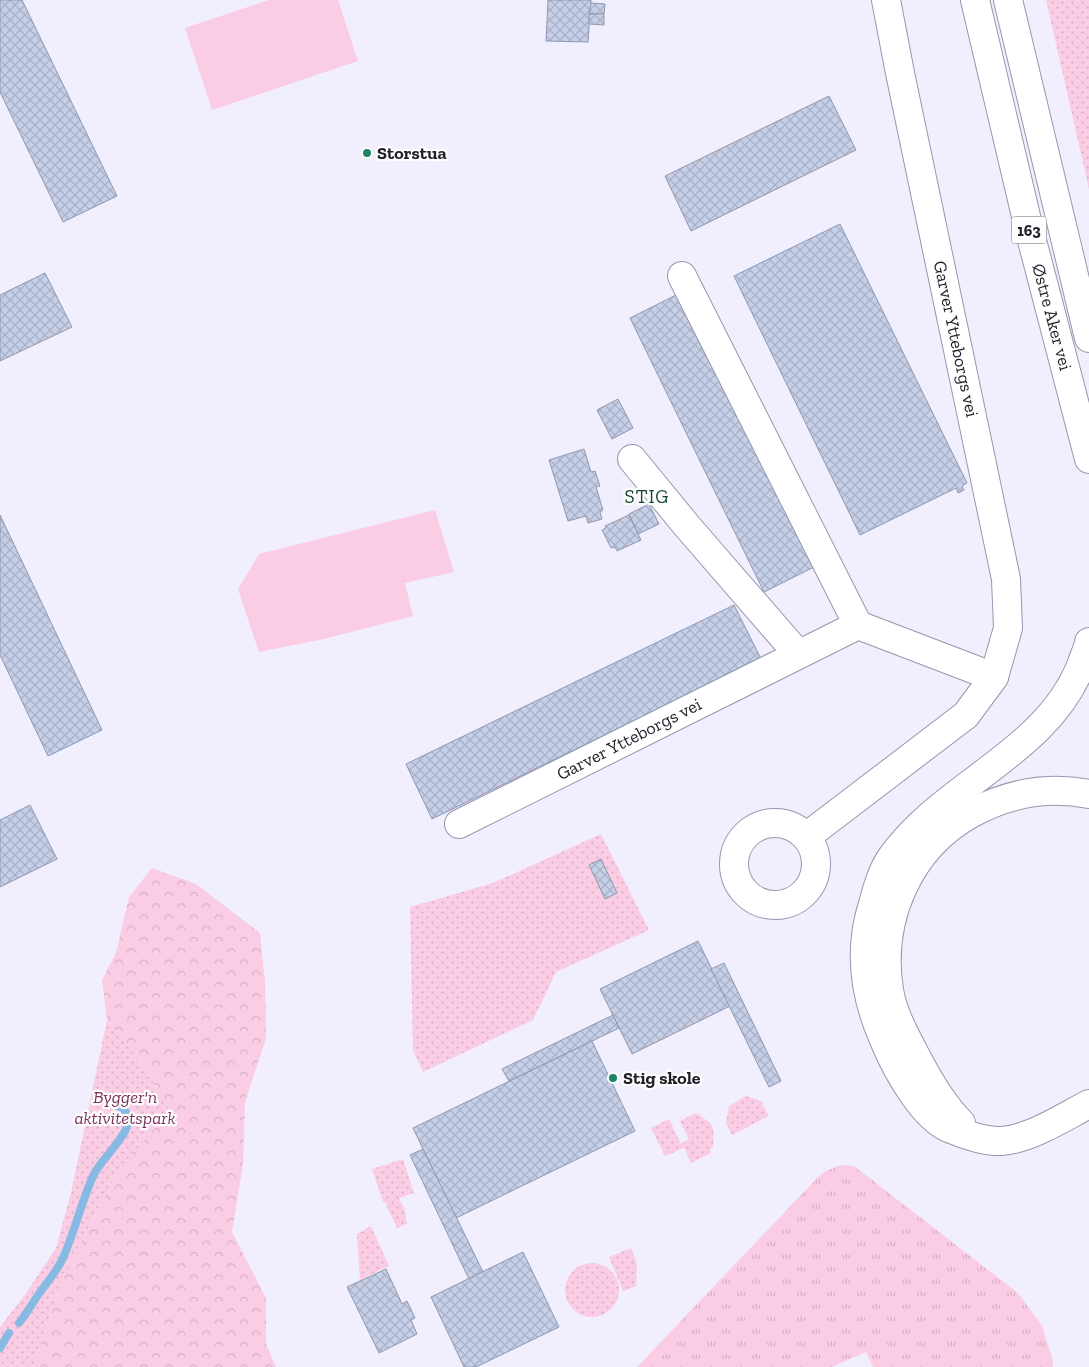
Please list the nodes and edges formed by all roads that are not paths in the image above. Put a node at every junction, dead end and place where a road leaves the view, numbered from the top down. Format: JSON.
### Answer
{"nodes":[{"id":1,"x":886,"y":0,"type":"edge"},
{"id":2,"x":975,"y":0,"type":"edge"},
{"id":3,"x":1008,"y":0,"type":"edge"},
{"id":4,"x":682,"y":276,"type":"dead end"},
{"id":5,"x":1089,"y":338,"type":"edge"},
{"id":6,"x":632,"y":459,"type":"dead end"},
{"id":7,"x":1089,"y":459,"type":"edge"},
{"id":8,"x":858,"y":625,"type":"junction"},
{"id":9,"x":1089,"y":642,"type":"edge"},
{"id":10,"x":798,"y":654,"type":"junction"},
{"id":11,"x":994,"y":677,"type":"junction"},
{"id":12,"x":1089,"y":794,"type":"edge"},
{"id":13,"x":459,"y":824,"type":"dead end"},
{"id":14,"x":806,"y":836,"type":"dead end"},
{"id":15,"x":1089,"y":1104,"type":"edge"},
{"id":16,"x":972,"y":1135,"type":"junction"}],
"edges":[{"from":1,"to":11,"type":"main road","name":"Garver Ytteborgs vei"},
{"from":2,"to":7,"type":"main road","name":"Østre Aker vei","number":"163"},
{"from":3,"to":5,"type":"main road","name":"Østre Aker vei","number":"163"},
{"from":4,"to":8,"type":"main road"},
{"from":6,"to":10,"type":"main road"},
{"from":8,"to":10,"type":"main road","name":"Garver Ytteborgs vei"},
{"from":8,"to":11,"type":"main road"},
{"from":9,"to":16,"type":"main road"},
{"from":10,"to":13,"type":"main road","name":"Garver Ytteborgs vei"},
{"from":11,"to":14,"type":"main road","name":"Garver Ytteborgs vei"},
{"from":12,"to":16,"type":"main road"},
{"from":15,"to":16,"type":"main road"}]}
